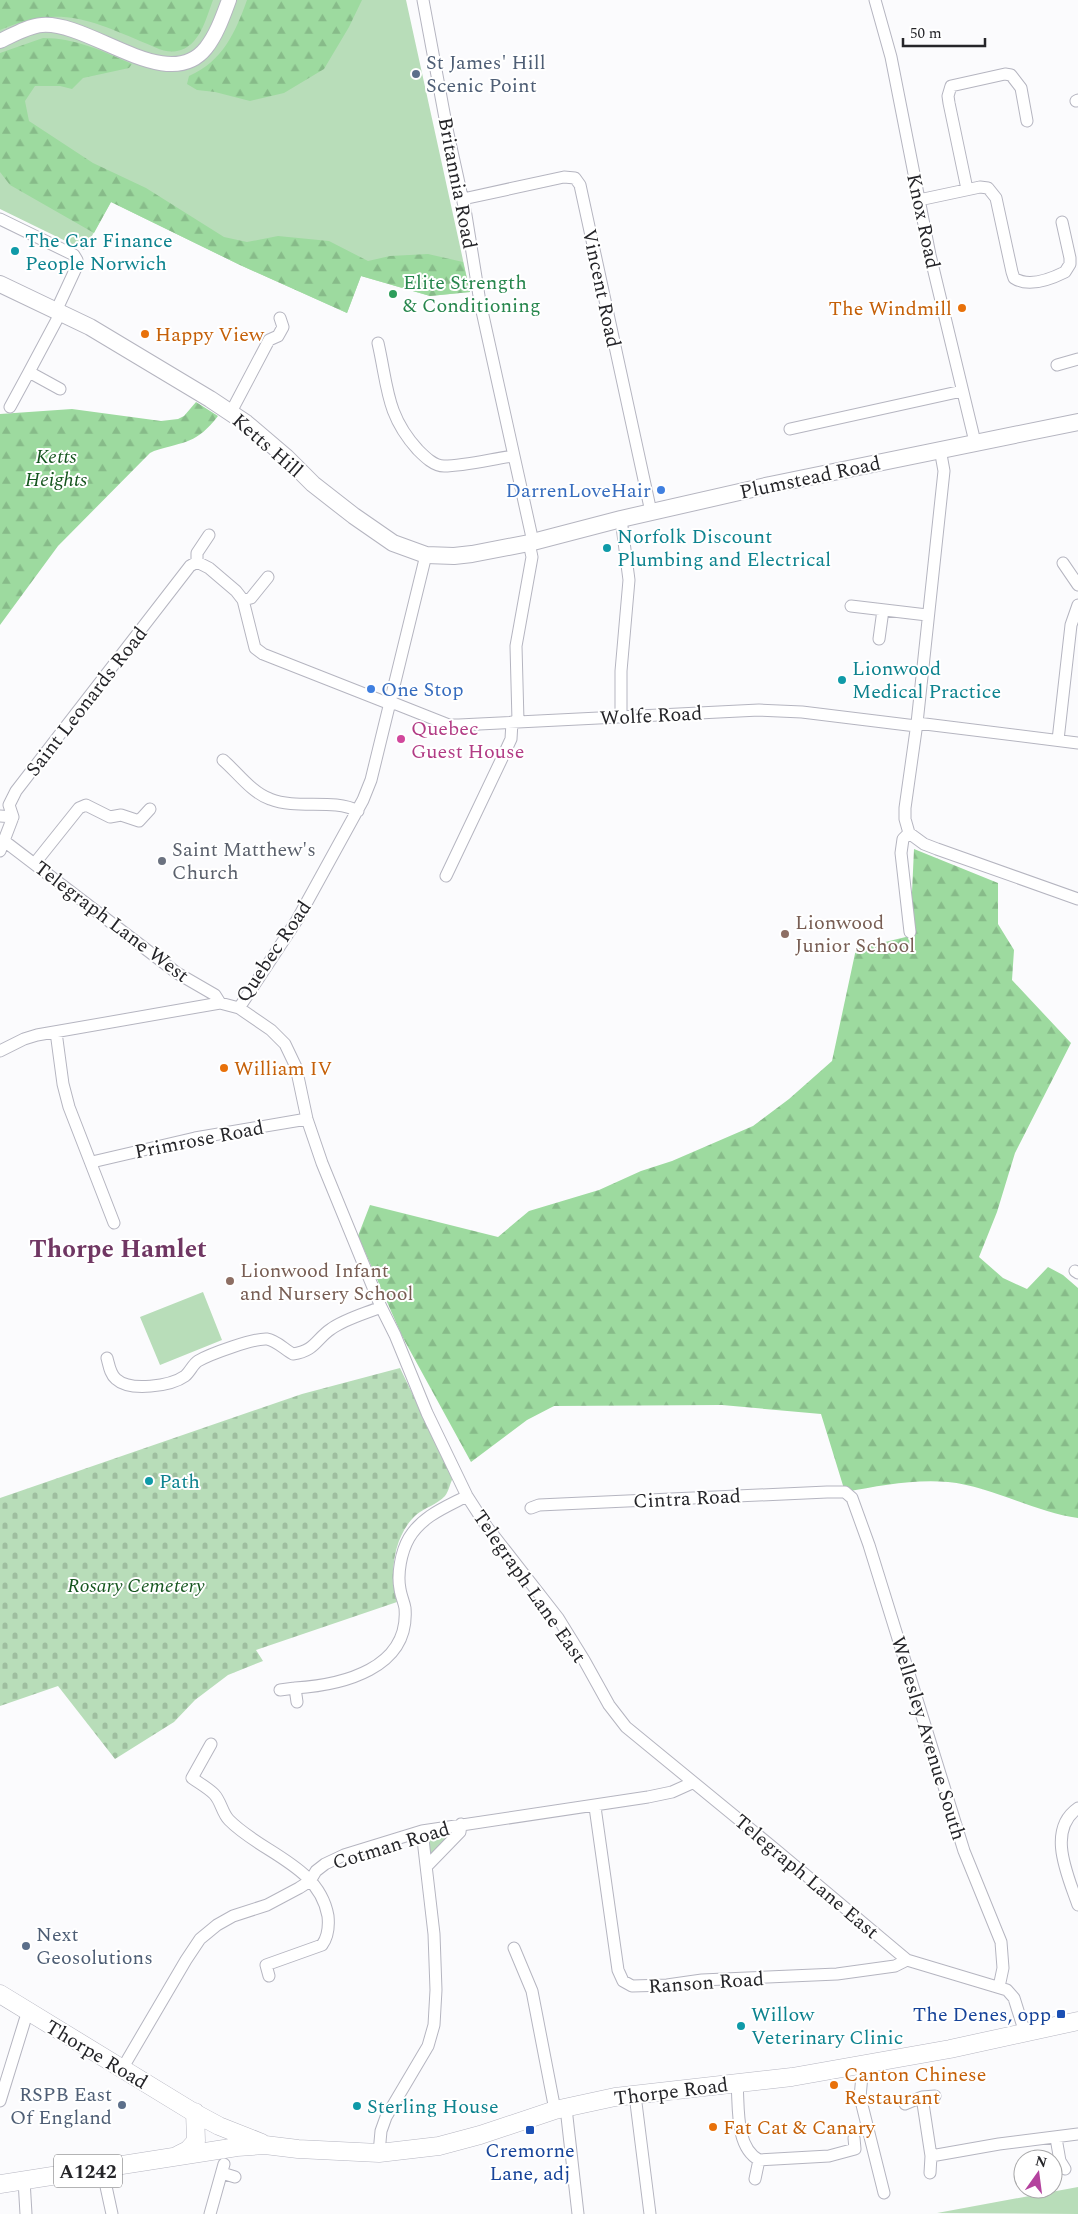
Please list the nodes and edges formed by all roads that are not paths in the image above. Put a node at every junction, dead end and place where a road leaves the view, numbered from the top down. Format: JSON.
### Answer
{"nodes":[{"id":1,"x":229,"y":0,"type":"edge"},
{"id":2,"x":423,"y":0,"type":"edge"},
{"id":3,"x":876,"y":0,"type":"edge"},
{"id":4,"x":0,"y":41,"type":"edge"},
{"id":5,"x":1027,"y":121,"type":"dead end"},
{"id":6,"x":967,"y":189,"type":"junction"},
{"id":7,"x":463,"y":199,"type":"junction"},
{"id":8,"x":919,"y":200,"type":"junction"},
{"id":9,"x":0,"y":219,"type":"edge"},
{"id":10,"x":1067,"y":227,"type":"dead end"},
{"id":11,"x":0,"y":284,"type":"edge"},
{"id":12,"x":59,"y":311,"type":"junction"},
{"id":13,"x":280,"y":318,"type":"dead end"},
{"id":14,"x":378,"y":343,"type":"dead end"},
{"id":15,"x":1070,"y":357,"type":"edge"},
{"id":16,"x":1057,"y":365,"type":"dead end"},
{"id":17,"x":29,"y":372,"type":"junction"},
{"id":18,"x":60,"y":389,"type":"dead end"},
{"id":19,"x":962,"y":391,"type":"junction"},
{"id":20,"x":10,"y":407,"type":"dead end"},
{"id":21,"x":231,"y":412,"type":"junction"},
{"id":22,"x":800,"y":414,"type":"dead end"},
{"id":23,"x":1078,"y":422,"type":"edge"},
{"id":24,"x":803,"y":426,"type":"junction"},
{"id":25,"x":790,"y":429,"type":"dead end"},
{"id":26,"x":975,"y":442,"type":"junction"},
{"id":27,"x":940,"y":449,"type":"junction"},
{"id":28,"x":513,"y":456,"type":"junction"},
{"id":29,"x":651,"y":512,"type":"junction"},
{"id":30,"x":621,"y":519,"type":"junction"},
{"id":31,"x":209,"y":535,"type":"dead end"},
{"id":32,"x":535,"y":541,"type":"junction"},
{"id":33,"x":426,"y":555,"type":"junction"},
{"id":34,"x":197,"y":558,"type":"junction"},
{"id":35,"x":1063,"y":563,"type":"dead end"},
{"id":36,"x":268,"y":577,"type":"dead end"},
{"id":37,"x":1078,"y":585,"type":"edge"},
{"id":38,"x":243,"y":600,"type":"junction"},
{"id":39,"x":1078,"y":605,"type":"edge"},
{"id":40,"x":851,"y":606,"type":"dead end"},
{"id":41,"x":883,"y":610,"type":"junction"},
{"id":42,"x":927,"y":616,"type":"junction"},
{"id":43,"x":880,"y":639,"type":"dead end"},
{"id":44,"x":390,"y":704,"type":"junction"},
{"id":45,"x":621,"y":717,"type":"junction"},
{"id":46,"x":515,"y":721,"type":"junction"},
{"id":47,"x":917,"y":724,"type":"junction"},
{"id":48,"x":1058,"y":740,"type":"junction"},
{"id":49,"x":1078,"y":743,"type":"edge"},
{"id":50,"x":223,"y":760,"type":"dead end"},
{"id":51,"x":150,"y":809,"type":"dead end"},
{"id":52,"x":358,"y":811,"type":"junction"},
{"id":53,"x":0,"y":816,"type":"edge"},
{"id":54,"x":13,"y":817,"type":"junction"},
{"id":55,"x":909,"y":832,"type":"junction"},
{"id":56,"x":4,"y":840,"type":"junction"},
{"id":57,"x":0,"y":851,"type":"edge"},
{"id":58,"x":35,"y":862,"type":"junction"},
{"id":59,"x":446,"y":876,"type":"dead end"},
{"id":60,"x":1078,"y":899,"type":"edge"},
{"id":61,"x":910,"y":932,"type":"dead end"},
{"id":62,"x":220,"y":1003,"type":"junction"},
{"id":63,"x":239,"y":1008,"type":"junction"},
{"id":64,"x":56,"y":1032,"type":"junction"},
{"id":65,"x":0,"y":1051,"type":"edge"},
{"id":66,"x":307,"y":1119,"type":"junction"},
{"id":67,"x":92,"y":1162,"type":"junction"},
{"id":68,"x":114,"y":1223,"type":"dead end"},
{"id":69,"x":381,"y":1307,"type":"junction"},
{"id":70,"x":107,"y":1358,"type":"dead end"},
{"id":71,"x":845,"y":1492,"type":"joint"},
{"id":72,"x":467,"y":1496,"type":"junction"},
{"id":73,"x":530,"y":1508,"type":"dead end"},
{"id":74,"x":295,"y":1688,"type":"junction"},
{"id":75,"x":280,"y":1690,"type":"dead end"},
{"id":76,"x":297,"y":1702,"type":"dead end"},
{"id":77,"x":211,"y":1744,"type":"dead end"},
{"id":78,"x":692,"y":1783,"type":"junction"},
{"id":79,"x":594,"y":1807,"type":"junction"},
{"id":80,"x":1078,"y":1808,"type":"edge"},
{"id":81,"x":461,"y":1824,"type":"junction"},
{"id":82,"x":422,"y":1831,"type":"junction"},
{"id":83,"x":427,"y":1866,"type":"junction"},
{"id":84,"x":310,"y":1881,"type":"junction"},
{"id":85,"x":1078,"y":1905,"type":"edge"},
{"id":86,"x":514,"y":1948,"type":"dead end"},
{"id":87,"x":907,"y":1960,"type":"junction"},
{"id":88,"x":264,"y":1970,"type":"dead end"},
{"id":89,"x":999,"y":1986,"type":"junction"},
{"id":90,"x":0,"y":1994,"type":"edge"},
{"id":91,"x":30,"y":2012,"type":"junction"},
{"id":92,"x":1078,"y":2021,"type":"edge"},
{"id":93,"x":1025,"y":2033,"type":"junction"},
{"id":94,"x":863,"y":2065,"type":"junction"},
{"id":95,"x":122,"y":2068,"type":"junction"},
{"id":96,"x":737,"y":2083,"type":"junction"},
{"id":97,"x":635,"y":2095,"type":"junction"},
{"id":98,"x":935,"y":2096,"type":"dead end"},
{"id":99,"x":922,"y":2097,"type":"junction"},
{"id":100,"x":0,"y":2101,"type":"edge"},
{"id":101,"x":905,"y":2104,"type":"dead end"},
{"id":102,"x":561,"y":2109,"type":"junction"},
{"id":103,"x":194,"y":2112,"type":"junction"},
{"id":104,"x":1078,"y":2134,"type":"edge"},
{"id":105,"x":854,"y":2138,"type":"dead end"},
{"id":106,"x":1056,"y":2138,"type":"junction"},
{"id":107,"x":265,"y":2145,"type":"junction"},
{"id":108,"x":237,"y":2147,"type":"junction"},
{"id":109,"x":379,"y":2153,"type":"junction"},
{"id":110,"x":176,"y":2156,"type":"junction"},
{"id":111,"x":932,"y":2156,"type":"junction"},
{"id":112,"x":759,"y":2160,"type":"junction"},
{"id":113,"x":102,"y":2168,"type":"junction"},
{"id":114,"x":1065,"y":2169,"type":"dead end"},
{"id":115,"x":930,"y":2173,"type":"dead end"},
{"id":116,"x":235,"y":2177,"type":"dead end"},
{"id":117,"x":755,"y":2179,"type":"dead end"},
{"id":118,"x":24,"y":2180,"type":"junction"},
{"id":119,"x":0,"y":2184,"type":"edge"},
{"id":120,"x":884,"y":2193,"type":"dead end"},
{"id":121,"x":26,"y":2214,"type":"edge"},
{"id":122,"x":112,"y":2214,"type":"edge"},
{"id":123,"x":210,"y":2214,"type":"edge"},
{"id":124,"x":578,"y":2214,"type":"edge"},
{"id":125,"x":650,"y":2214,"type":"edge"}],
"edges":[{"from":1,"to":4,"type":"street"},
{"from":2,"to":7,"type":"street","name":"Britannia Road"},
{"from":3,"to":8,"type":"street","name":"Knox Road"},
{"from":5,"to":6,"type":"street"},
{"from":6,"to":8,"type":"street"},
{"from":6,"to":10,"type":"street"},
{"from":7,"to":28,"type":"street","name":"Britannia Road"},
{"from":7,"to":29,"type":"street","name":"Vincent Road"},
{"from":8,"to":19,"type":"street","name":"Knox Road"},
{"from":9,"to":12,"type":"street"},
{"from":11,"to":12,"type":"main road","name":"Ketts Hill"},
{"from":12,"to":17,"type":"street"},
{"from":12,"to":21,"type":"main road","name":"Ketts Hill"},
{"from":13,"to":21,"type":"street"},
{"from":14,"to":28,"type":"street"},
{"from":15,"to":16,"type":"street"},
{"from":17,"to":18,"type":"street"},
{"from":17,"to":20,"type":"street"},
{"from":19,"to":24,"type":"street"},
{"from":19,"to":26,"type":"street","name":"Knox Road"},
{"from":21,"to":33,"type":"main road","name":"Ketts Hill"},
{"from":22,"to":24,"type":"street"},
{"from":23,"to":26,"type":"main road","name":"Plumstead Road"},
{"from":24,"to":25,"type":"street"},
{"from":26,"to":27,"type":"main road","name":"Plumstead Road"},
{"from":27,"to":29,"type":"main road","name":"Plumstead Road"},
{"from":27,"to":42,"type":"street"},
{"from":28,"to":32,"type":"street","name":"Britannia Road"},
{"from":29,"to":30,"type":"main road","name":"Plumstead Road"},
{"from":30,"to":32,"type":"main road","name":"Plumstead Road"},
{"from":30,"to":45,"type":"street"},
{"from":31,"to":34,"type":"street","name":"Saint Leonards Road"},
{"from":32,"to":33,"type":"main road","name":"Ketts Hill"},
{"from":32,"to":46,"type":"street","name":"Britannia Road"},
{"from":33,"to":44,"type":"street","name":"Quebec Road"},
{"from":34,"to":38,"type":"street"},
{"from":34,"to":54,"type":"street","name":"Saint Leonards Road"},
{"from":35,"to":37,"type":"street"},
{"from":36,"to":38,"type":"street"},
{"from":38,"to":44,"type":"street"},
{"from":39,"to":48,"type":"street"},
{"from":40,"to":41,"type":"street"},
{"from":41,"to":42,"type":"street"},
{"from":41,"to":43,"type":"street"},
{"from":42,"to":47,"type":"street"},
{"from":44,"to":46,"type":"street","name":"Wolfe Road"},
{"from":44,"to":52,"type":"street","name":"Quebec Road"},
{"from":45,"to":46,"type":"street","name":"Wolfe Road"},
{"from":45,"to":47,"type":"street","name":"Wolfe Road"},
{"from":46,"to":59,"type":"street","name":"Britannia Road"},
{"from":47,"to":48,"type":"street","name":"Wolfe Road"},
{"from":47,"to":55,"type":"street"},
{"from":48,"to":49,"type":"street","name":"Wolfe Road"},
{"from":50,"to":52,"type":"street"},
{"from":51,"to":58,"type":"street"},
{"from":52,"to":63,"type":"street","name":"Quebec Road"},
{"from":53,"to":54,"type":"street"},
{"from":54,"to":56,"type":"street","name":"Saint Leonards Road"},
{"from":55,"to":60,"type":"street"},
{"from":55,"to":61,"type":"street"},
{"from":56,"to":57,"type":"street","name":"Saint Leonards Road"},
{"from":56,"to":58,"type":"street","name":"Telegraph Lane West"},
{"from":58,"to":62,"type":"street","name":"Telegraph Lane West"},
{"from":62,"to":63,"type":"street","name":"Quebec Road"},
{"from":62,"to":64,"type":"street","name":"Quebec Road"},
{"from":63,"to":66,"type":"street","name":"Telegraph Lane East"},
{"from":64,"to":65,"type":"street","name":"Quebec Road"},
{"from":64,"to":67,"type":"street"},
{"from":66,"to":67,"type":"street","name":"Primrose Road"},
{"from":66,"to":69,"type":"street","name":"Telegraph Lane East"},
{"from":67,"to":68,"type":"street"},
{"from":69,"to":70,"type":"street"},
{"from":69,"to":72,"type":"street","name":"Telegraph Lane East"},
{"from":71,"to":73,"type":"street","name":"Cintra Road"},
{"from":71,"to":89,"type":"street","name":"Wellesley Avenue South"},
{"from":72,"to":74,"type":"street"},
{"from":72,"to":78,"type":"street","name":"Telegraph Lane East"},
{"from":74,"to":75,"type":"street"},
{"from":74,"to":76,"type":"street"},
{"from":77,"to":84,"type":"street"},
{"from":78,"to":79,"type":"street","name":"Cotman Road"},
{"from":78,"to":87,"type":"street","name":"Telegraph Lane East"},
{"from":79,"to":81,"type":"street","name":"Cotman Road"},
{"from":79,"to":87,"type":"street","name":"Ranson Road"},
{"from":80,"to":85,"type":"street"},
{"from":81,"to":82,"type":"street","name":"Cotman Road"},
{"from":81,"to":83,"type":"street"},
{"from":82,"to":83,"type":"street"},
{"from":82,"to":84,"type":"street","name":"Cotman Road"},
{"from":83,"to":109,"type":"street"},
{"from":84,"to":88,"type":"street"},
{"from":84,"to":95,"type":"street","name":"Cotman Road"},
{"from":86,"to":102,"type":"street"},
{"from":87,"to":89,"type":"street","name":"Telegraph Lane East"},
{"from":89,"to":93,"type":"street"},
{"from":90,"to":91,"type":"main road","name":"Thorpe Road","number":"A1242"},
{"from":91,"to":95,"type":"main road","name":"Thorpe Road","number":"A1242"},
{"from":91,"to":100,"type":"street"},
{"from":92,"to":93,"type":"main road","name":"Thorpe Road","number":"A1242"},
{"from":93,"to":94,"type":"main road","name":"Thorpe Road","number":"A1242"},
{"from":94,"to":96,"type":"main road","name":"Thorpe Road","number":"A1242"},
{"from":94,"to":120,"type":"street"},
{"from":95,"to":103,"type":"main road","name":"Thorpe Road","number":"A1242"},
{"from":96,"to":97,"type":"main road","name":"Thorpe Road","number":"A1242"},
{"from":96,"to":112,"type":"street"},
{"from":97,"to":102,"type":"main road","name":"Thorpe Road","number":"A1242"},
{"from":97,"to":125,"type":"street"},
{"from":98,"to":99,"type":"street"},
{"from":99,"to":101,"type":"street"},
{"from":99,"to":111,"type":"street"},
{"from":102,"to":109,"type":"main road","name":"Thorpe Road","number":"A1242"},
{"from":102,"to":124,"type":"street"},
{"from":103,"to":107,"type":"main road","name":"Thorpe Road","number":"A1242"},
{"from":103,"to":108,"type":"main road","name":"Thorpe Road"},
{"from":103,"to":110,"type":"main road","number":"A1242"},
{"from":104,"to":106,"type":"street"},
{"from":105,"to":112,"type":"street"},
{"from":106,"to":111,"type":"street"},
{"from":106,"to":114,"type":"street"},
{"from":107,"to":108,"type":"main road","name":"Thorpe Road","number":"A1242"},
{"from":107,"to":109,"type":"main road","name":"Thorpe Road","number":"A1242"},
{"from":108,"to":110,"type":"main road","name":"Thorpe Road","number":"A1242"},
{"from":110,"to":113,"type":"main road","number":"A1242"},
{"from":111,"to":115,"type":"street"},
{"from":112,"to":117,"type":"street"},
{"from":113,"to":118,"type":"main road","number":"A1242"},
{"from":113,"to":122,"type":"street"},
{"from":116,"to":123,"type":"street"},
{"from":118,"to":119,"type":"main road","number":"A1242"},
{"from":118,"to":121,"type":"street"}]}
